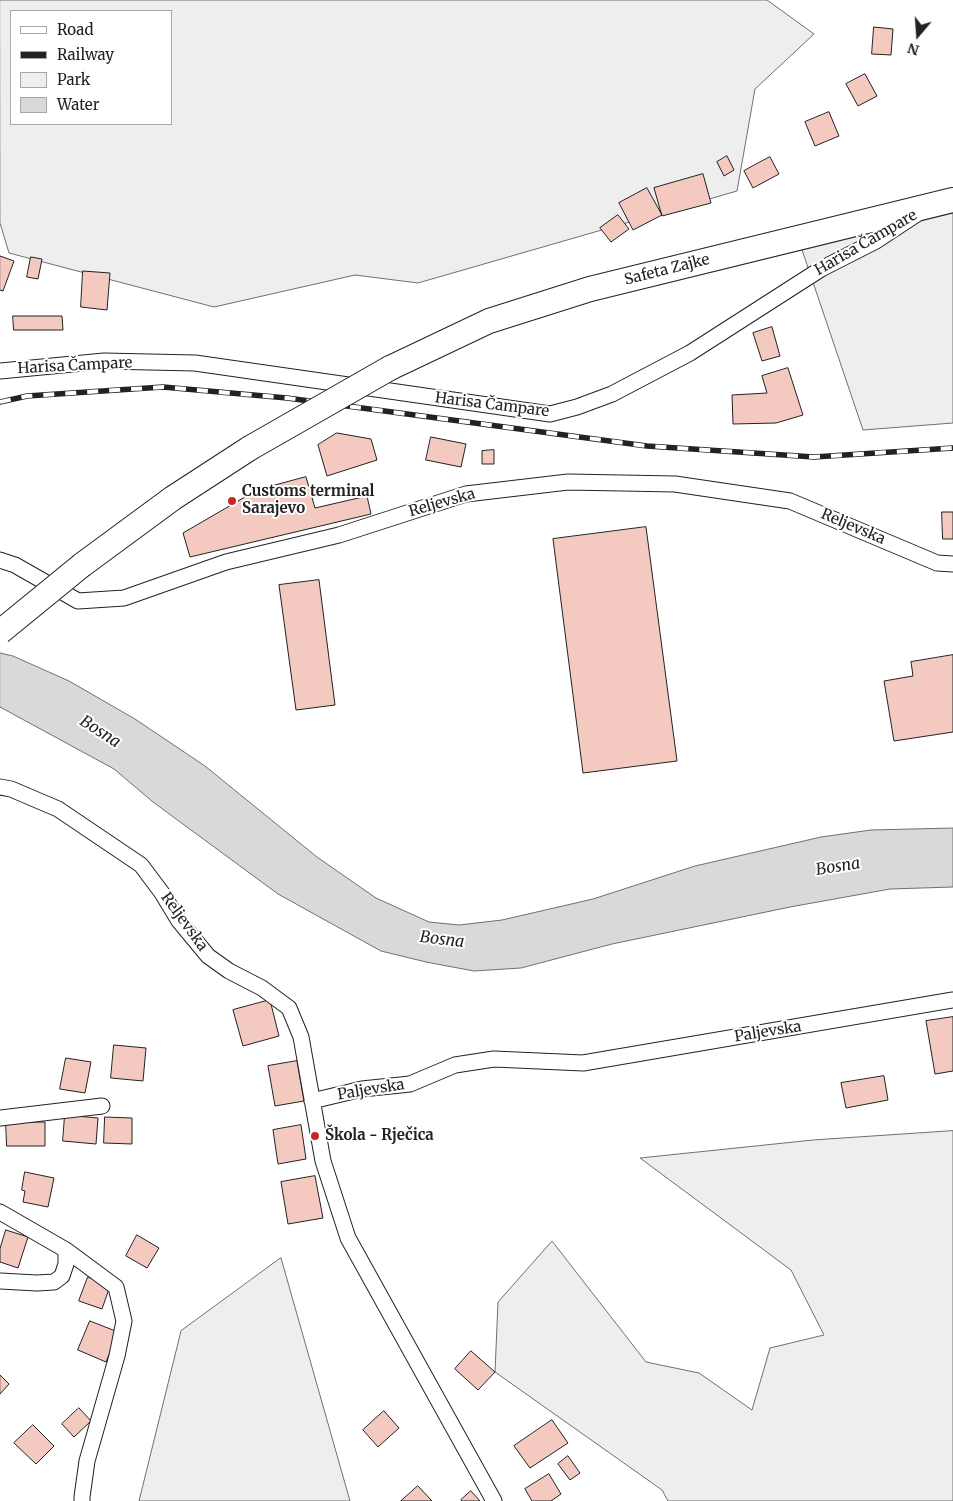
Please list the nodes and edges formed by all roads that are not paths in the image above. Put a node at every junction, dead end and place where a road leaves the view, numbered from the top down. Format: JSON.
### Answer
{"nodes":[{"id":1,"x":942,"y":203,"type":"edge"},
{"id":2,"x":0,"y":370,"type":"edge"},
{"id":3,"x":0,"y":560,"type":"edge"},
{"id":4,"x":953,"y":564,"type":"edge"},
{"id":5,"x":0,"y":632,"type":"edge"},
{"id":6,"x":0,"y":787,"type":"edge"},
{"id":7,"x":953,"y":1000,"type":"edge"},
{"id":8,"x":312,"y":1101,"type":"junction"},
{"id":9,"x":102,"y":1106,"type":"dead end"},
{"id":10,"x":0,"y":1118,"type":"edge"},
{"id":11,"x":0,"y":1212,"type":"edge"},
{"id":12,"x":66,"y":1250,"type":"junction"},
{"id":13,"x":0,"y":1281,"type":"edge"},
{"id":14,"x":82,"y":1501,"type":"edge"},
{"id":15,"x":494,"y":1501,"type":"edge"}],
"edges":[{"from":1,"to":2,"type":"street","name":"Harisa Čampare"},
{"from":1,"to":5,"type":"main road","name":"Safeta Zajke","bridge":true},
{"from":3,"to":4,"type":"street","name":"Reljevska"},
{"from":6,"to":8,"type":"street","name":"Reljevska"},
{"from":7,"to":8,"type":"street","name":"Paljevska"},
{"from":8,"to":15,"type":"street"},
{"from":9,"to":10,"type":"street"},
{"from":11,"to":12,"type":"street"},
{"from":12,"to":13,"type":"street"},
{"from":12,"to":14,"type":"street"}]}
